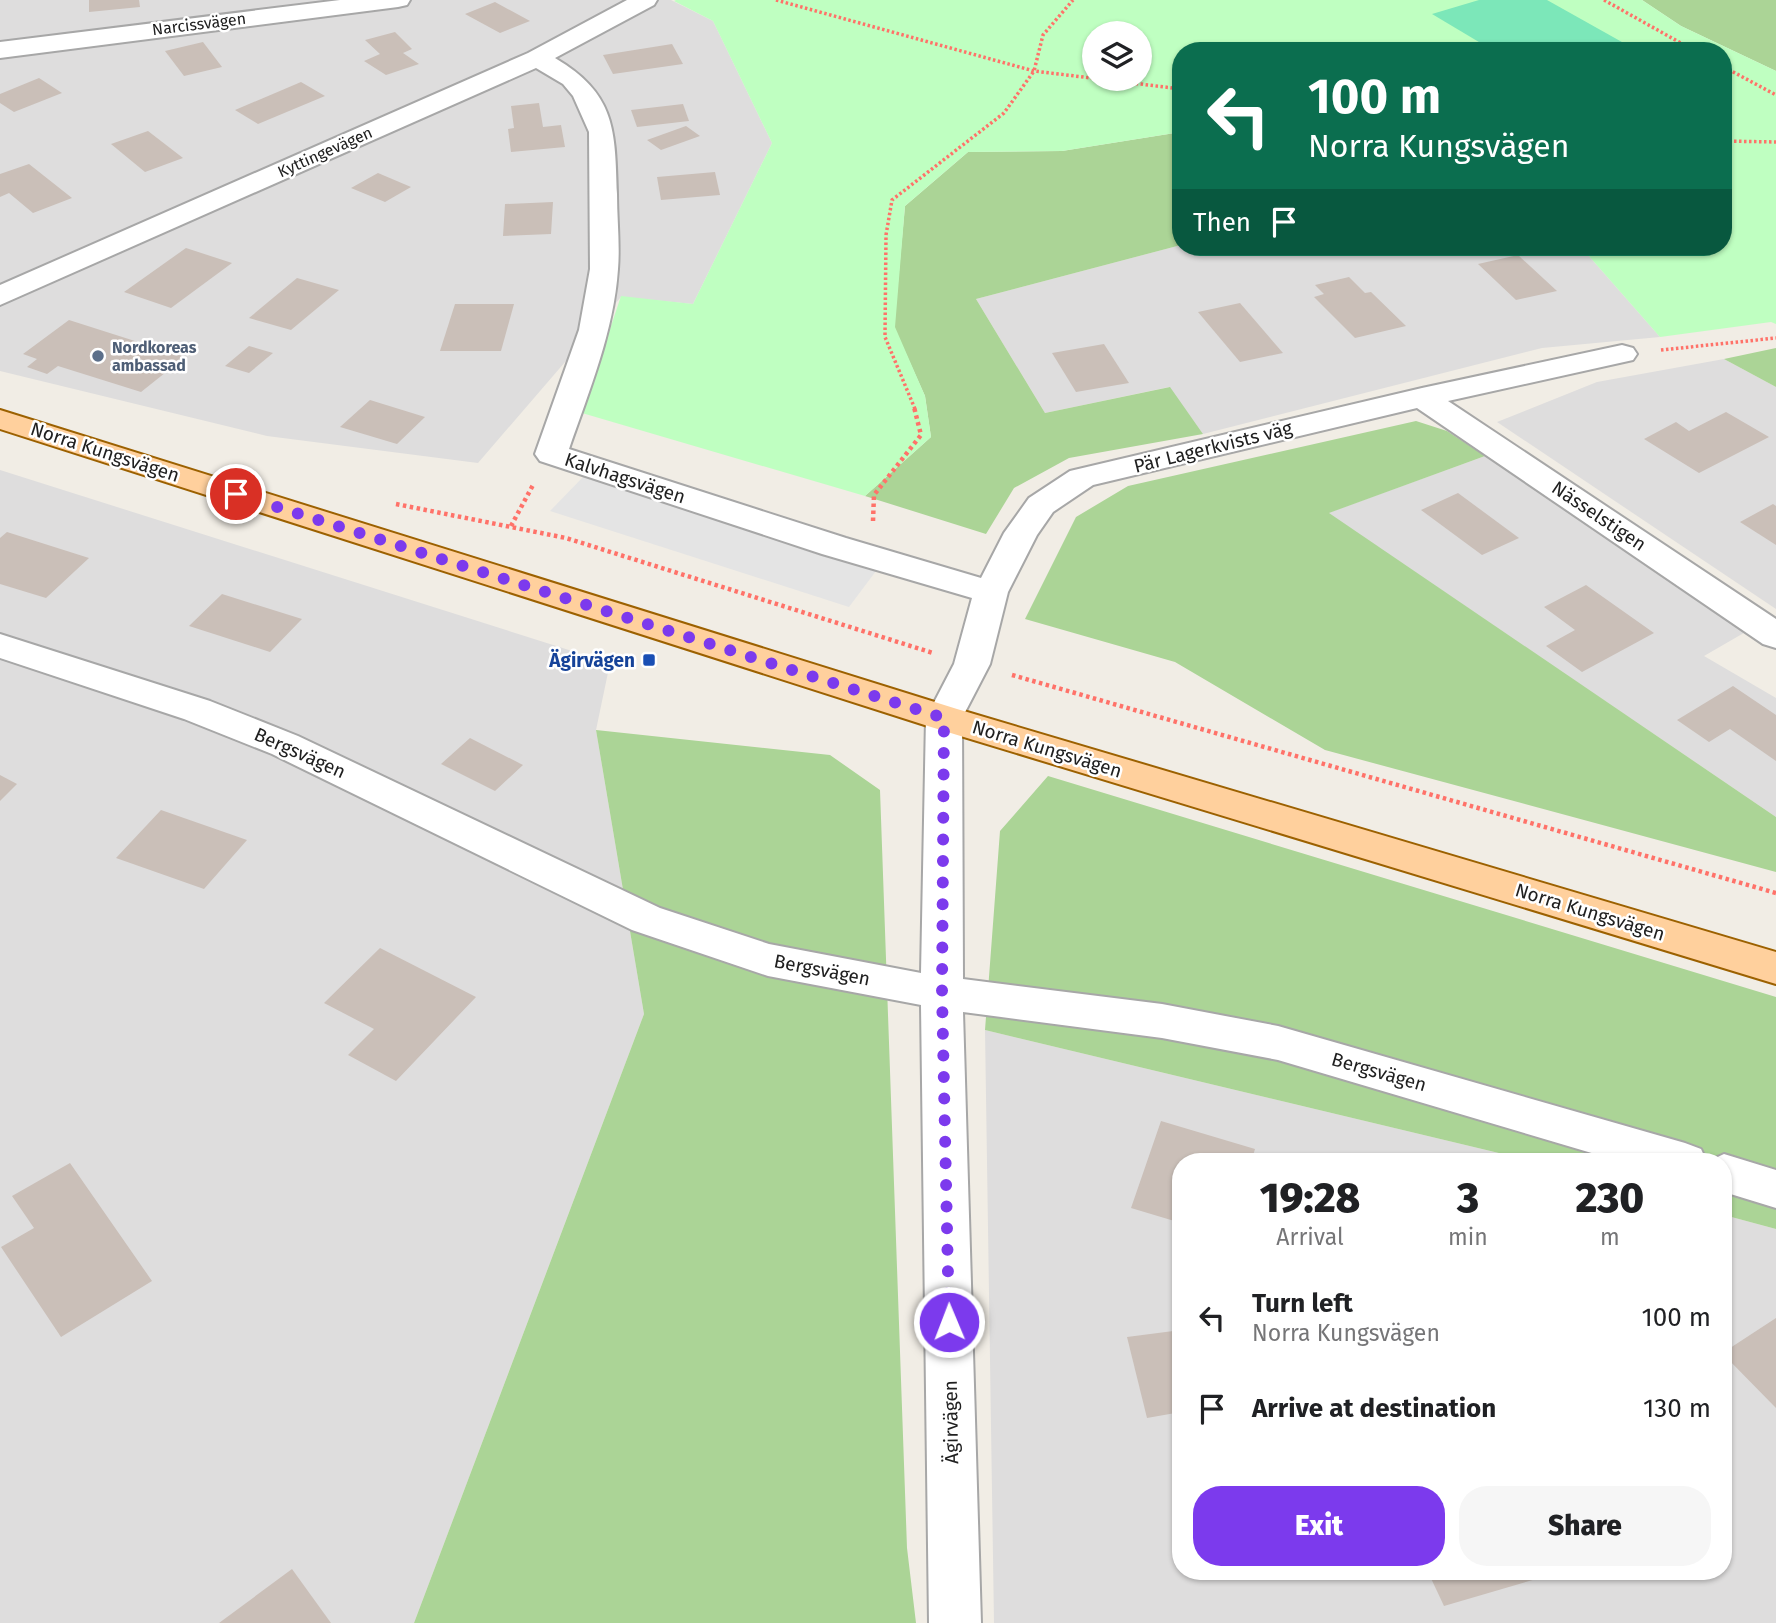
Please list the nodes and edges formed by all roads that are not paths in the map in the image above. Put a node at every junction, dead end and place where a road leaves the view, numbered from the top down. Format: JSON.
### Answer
{"nodes":[{"id":1,"x":398,"y":0,"type":"edge"},
{"id":2,"x":594,"y":0,"type":"edge"},
{"id":3,"x":636,"y":6,"type":"edge"},
{"id":4,"x":0,"y":50,"type":"edge"},
{"id":5,"x":537,"y":58,"type":"junction"},
{"id":6,"x":0,"y":296,"type":"edge"},
{"id":7,"x":1622,"y":354,"type":"road end"},
{"id":8,"x":1422,"y":397,"type":"junction"},
{"id":9,"x":0,"y":419,"type":"edge"},
{"id":10,"x":991,"y":592,"type":"junction"},
{"id":11,"x":1776,"y":636,"type":"edge"},
{"id":12,"x":0,"y":646,"type":"edge"},
{"id":13,"x":944,"y":718,"type":"junction"},
{"id":14,"x":1776,"y":968,"type":"edge"},
{"id":15,"x":942,"y":993,"type":"junction"},
{"id":16,"x":1654,"y":1153,"type":"edge"},
{"id":17,"x":1732,"y":1176,"type":"edge"},
{"id":18,"x":1776,"y":1189,"type":"edge"},
{"id":19,"x":956,"y":1623,"type":"edge"}],
"edges":[{"from":1,"to":4,"type":"street","name":"Narcissvägen"},
{"from":2,"to":3,"type":"street"},
{"from":3,"to":5,"type":"street","name":"Kyttingevägen"},
{"from":5,"to":6,"type":"street","name":"Kyttingevägen"},
{"from":5,"to":10,"type":"street","name":"Kalvhagsvägen"},
{"from":7,"to":8,"type":"street","name":"Pär Lagerkvists väg"},
{"from":8,"to":10,"type":"street","name":"Pär Lagerkvists väg"},
{"from":8,"to":11,"type":"street","name":"Nässelstigen"},
{"from":9,"to":13,"type":"main road","name":"Norra Kungsvägen"},
{"from":10,"to":13,"type":"street","name":"Pär Lagerkvists väg"},
{"from":12,"to":15,"type":"street","name":"Bergsvägen"},
{"from":13,"to":14,"type":"main road","name":"Norra Kungsvägen"},
{"from":13,"to":15,"type":"street","name":"Ägirvägen"},
{"from":15,"to":16,"type":"street","name":"Bergsvägen"},
{"from":15,"to":19,"type":"street","name":"Ägirvägen"},
{"from":17,"to":18,"type":"street"}]}
